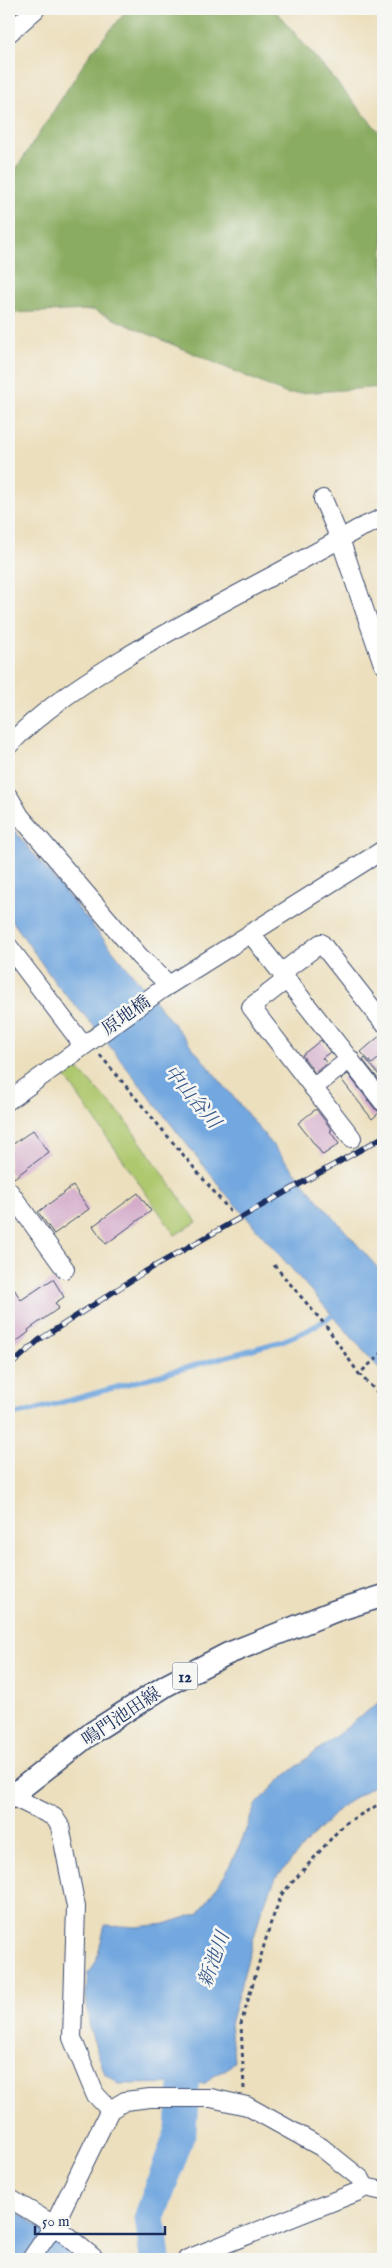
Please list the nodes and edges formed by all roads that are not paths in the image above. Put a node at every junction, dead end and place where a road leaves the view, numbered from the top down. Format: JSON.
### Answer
{"nodes":[{"id":1,"x":36,"y":9,"type":"edge"},
{"id":2,"x":9,"y":33,"type":"edge"},
{"id":3,"x":323,"y":499,"type":"dead end"},
{"id":4,"x":383,"y":518,"type":"edge"},
{"id":5,"x":340,"y":539,"type":"junction"},
{"id":6,"x":383,"y":664,"type":"edge"},
{"id":7,"x":9,"y":745,"type":"edge"},
{"id":8,"x":9,"y":797,"type":"edge"},
{"id":9,"x":383,"y":850,"type":"edge"},
{"id":10,"x":250,"y":933,"type":"junction"},
{"id":11,"x":9,"y":947,"type":"edge"},
{"id":12,"x":284,"y":976,"type":"junction"},
{"id":13,"x":165,"y":988,"type":"junction"},
{"id":14,"x":383,"y":1022,"type":"edge"},
{"id":15,"x":88,"y":1042,"type":"junction"},
{"id":16,"x":350,"y":1060,"type":"junction"},
{"id":17,"x":313,"y":1088,"type":"junction"},
{"id":18,"x":9,"y":1100,"type":"edge"},
{"id":19,"x":383,"y":1102,"type":"edge"},
{"id":20,"x":352,"y":1138,"type":"dead end"},
{"id":21,"x":9,"y":1192,"type":"edge"},
{"id":22,"x":65,"y":1269,"type":"dead end"},
{"id":23,"x":383,"y":1596,"type":"edge"},
{"id":24,"x":10,"y":1797,"type":"edge"},
{"id":25,"x":110,"y":2110,"type":"junction"},
{"id":26,"x":365,"y":2187,"type":"junction"},
{"id":27,"x":383,"y":2190,"type":"edge"},
{"id":28,"x":9,"y":2198,"type":"edge"},
{"id":29,"x":52,"y":2228,"type":"junction"},
{"id":30,"x":31,"y":2259,"type":"edge"},
{"id":31,"x":95,"y":2259,"type":"edge"},
{"id":32,"x":187,"y":2259,"type":"edge"}],
"edges":[{"from":1,"to":2,"type":"street"},
{"from":3,"to":5,"type":"street"},
{"from":4,"to":5,"type":"street"},
{"from":5,"to":6,"type":"street"},
{"from":5,"to":7,"type":"street"},
{"from":8,"to":13,"type":"street"},
{"from":9,"to":10,"type":"street","name":"原地橋"},
{"from":10,"to":12,"type":"street"},
{"from":10,"to":13,"type":"street","name":"原地橋"},
{"from":11,"to":15,"type":"street"},
{"from":12,"to":14,"type":"street"},
{"from":12,"to":16,"type":"street"},
{"from":12,"to":17,"type":"street"},
{"from":13,"to":15,"type":"street","name":"原地橋"},
{"from":15,"to":18,"type":"street","name":"原地橋"},
{"from":16,"to":17,"type":"street"},
{"from":16,"to":19,"type":"street"},
{"from":17,"to":20,"type":"street"},
{"from":21,"to":22,"type":"street"},
{"from":23,"to":24,"type":"main road","name":"鳴門池田線","number":"12"},
{"from":24,"to":25,"type":"street"},
{"from":25,"to":26,"type":"street"},
{"from":25,"to":29,"type":"street"},
{"from":26,"to":27,"type":"street"},
{"from":26,"to":32,"type":"street"},
{"from":28,"to":29,"type":"street"},
{"from":29,"to":30,"type":"street"},
{"from":29,"to":31,"type":"street"}]}
